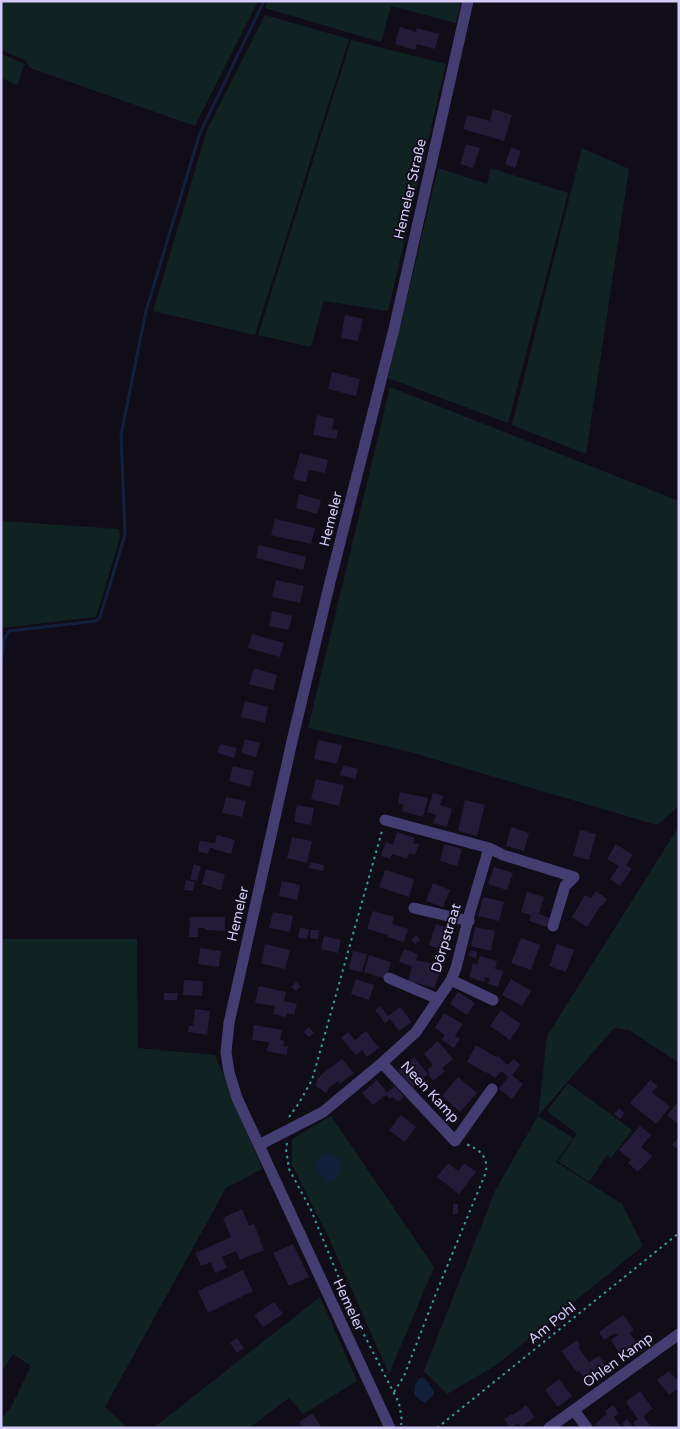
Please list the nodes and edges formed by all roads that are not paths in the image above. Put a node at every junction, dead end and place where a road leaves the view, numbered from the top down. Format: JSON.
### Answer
{"nodes":[{"id":1,"x":468,"y":1,"type":"edge"},
{"id":2,"x":381,"y":383,"type":"joint"},
{"id":3,"x":385,"y":820,"type":"road end"},
{"id":4,"x":489,"y":848,"type":"junction"},
{"id":5,"x":414,"y":908,"type":"dead end"},
{"id":6,"x":468,"y":921,"type":"junction"},
{"id":7,"x":553,"y":926,"type":"dead end"},
{"id":8,"x":389,"y":978,"type":"dead end"},
{"id":9,"x":451,"y":980,"type":"junction"},
{"id":10,"x":438,"y":999,"type":"junction"},
{"id":11,"x":493,"y":1000,"type":"dead end"},
{"id":12,"x":382,"y":1063,"type":"junction"},
{"id":13,"x":492,"y":1089,"type":"dead end"},
{"id":14,"x":259,"y":1145,"type":"junction"},
{"id":15,"x":679,"y":1334,"type":"edge"},
{"id":16,"x":574,"y":1410,"type":"junction"},
{"id":17,"x":390,"y":1428,"type":"edge"},
{"id":18,"x":550,"y":1428,"type":"edge"},
{"id":19,"x":587,"y":1428,"type":"edge"}],
"edges":[{"from":1,"to":2,"type":"street","name":"Hemeler Straße"},
{"from":2,"to":14,"type":"street","name":"Hemeler"},
{"from":3,"to":4,"type":"street"},
{"from":4,"to":6,"type":"street","name":"Dörpstraat"},
{"from":4,"to":7,"type":"street"},
{"from":5,"to":6,"type":"street"},
{"from":6,"to":9,"type":"street","name":"Dörpstraat"},
{"from":8,"to":10,"type":"street"},
{"from":9,"to":10,"type":"street","name":"Dörpstraat"},
{"from":9,"to":11,"type":"street"},
{"from":10,"to":12,"type":"street","name":"Dörpstraat"},
{"from":12,"to":13,"type":"street","name":"Neen Kamp"},
{"from":12,"to":14,"type":"street","name":"Dörpstraat"},
{"from":14,"to":17,"type":"street","name":"Hemeler"},
{"from":15,"to":16,"type":"street","name":"Ohlen Kamp"},
{"from":16,"to":18,"type":"street","name":"Ohlen Kamp"},
{"from":16,"to":19,"type":"street"}]}
